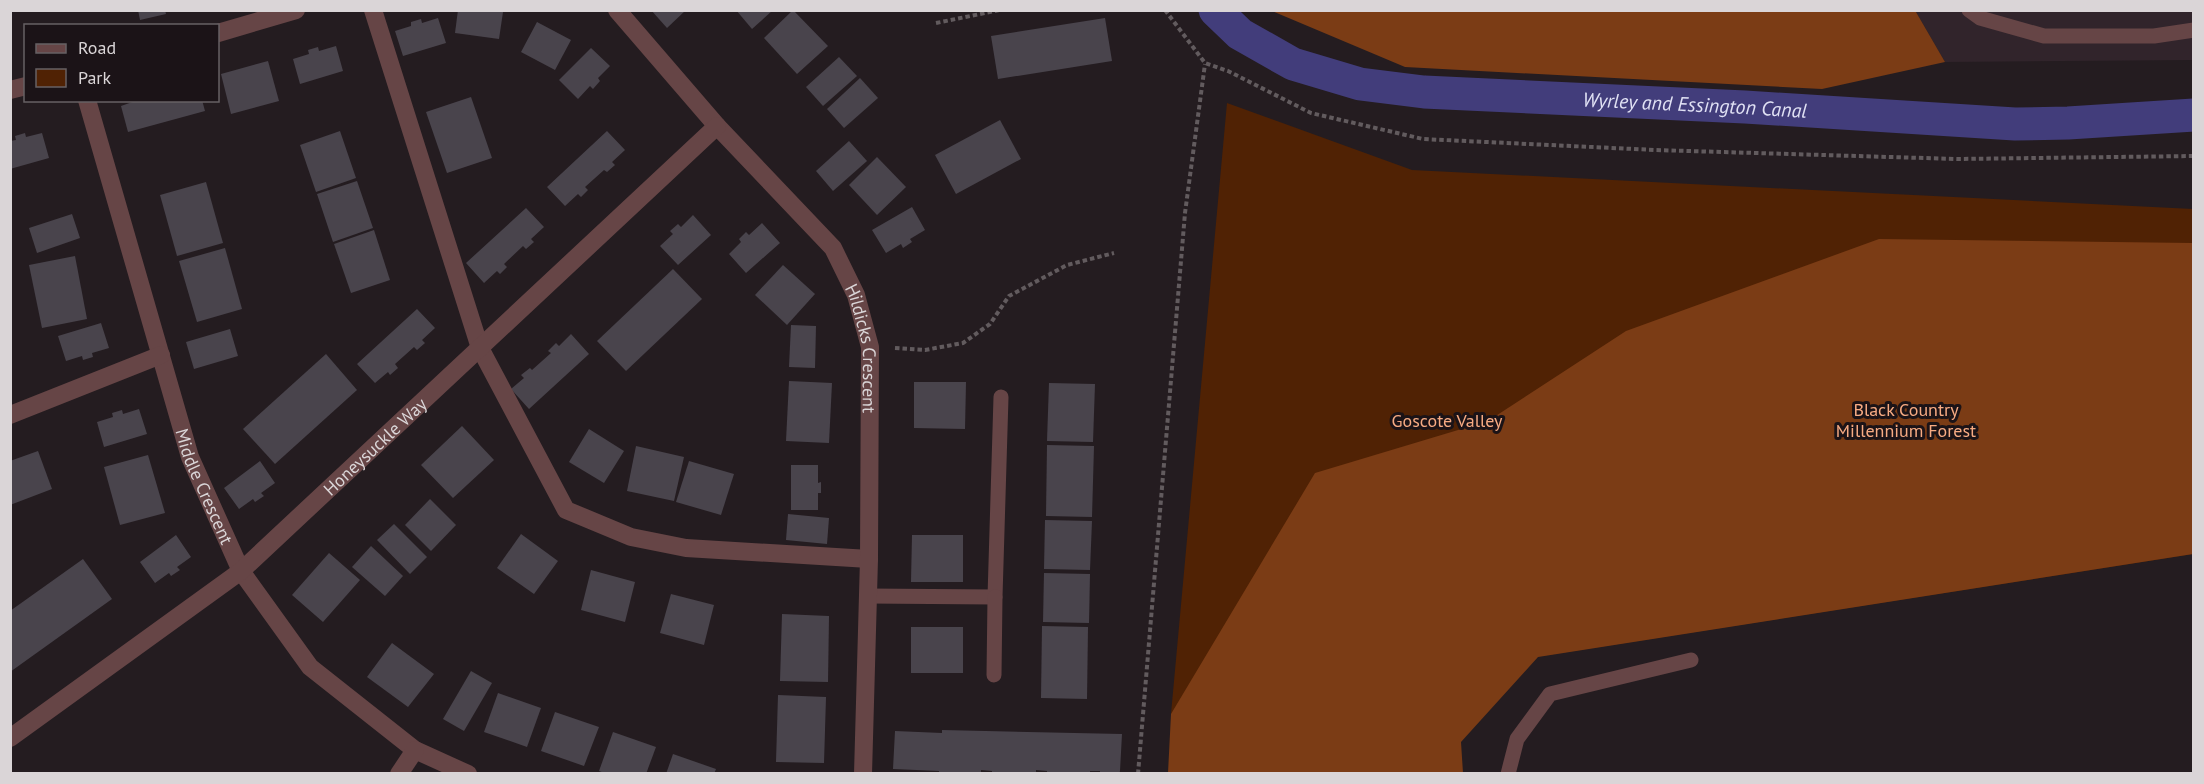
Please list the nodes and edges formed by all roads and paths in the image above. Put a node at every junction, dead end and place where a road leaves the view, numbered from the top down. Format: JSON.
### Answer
{"nodes":[{"id":1,"x":296,"y":10,"type":"edge"},
{"id":2,"x":373,"y":10,"type":"edge"},
{"id":3,"x":617,"y":10,"type":"edge"},
{"id":4,"x":1000,"y":10,"type":"edge"},
{"id":5,"x":1165,"y":10,"type":"edge"},
{"id":6,"x":1969,"y":10,"type":"edge"},
{"id":7,"x":936,"y":23,"type":"dead end"},
{"id":8,"x":2193,"y":30,"type":"edge"},
{"id":9,"x":219,"y":33,"type":"edge"},
{"id":10,"x":1205,"y":63,"type":"junction"},
{"id":11,"x":88,"y":102,"type":"edge"},
{"id":12,"x":717,"y":126,"type":"junction"},
{"id":13,"x":2193,"y":156,"type":"edge"},
{"id":14,"x":1114,"y":253,"type":"dead end"},
{"id":15,"x":870,"y":347,"type":"junction"},
{"id":16,"x":480,"y":348,"type":"junction"},
{"id":17,"x":161,"y":355,"type":"junction"},
{"id":18,"x":1001,"y":397,"type":"dead end"},
{"id":19,"x":10,"y":415,"type":"edge"},
{"id":20,"x":869,"y":559,"type":"junction"},
{"id":21,"x":241,"y":571,"type":"junction"},
{"id":22,"x":867,"y":596,"type":"junction"},
{"id":23,"x":995,"y":597,"type":"junction"},
{"id":24,"x":1691,"y":660,"type":"dead end"},
{"id":25,"x":994,"y":675,"type":"dead end"},
{"id":26,"x":10,"y":738,"type":"edge"},
{"id":27,"x":415,"y":750,"type":"junction"},
{"id":28,"x":399,"y":774,"type":"edge"},
{"id":29,"x":468,"y":774,"type":"edge"},
{"id":30,"x":863,"y":774,"type":"edge"},
{"id":31,"x":1138,"y":774,"type":"edge"},
{"id":32,"x":1508,"y":774,"type":"edge"}],
"edges":[{"from":1,"to":9,"type":"street"},
{"from":2,"to":16,"type":"street"},
{"from":3,"to":12,"type":"street","name":"Hildicks Crescent"},
{"from":4,"to":7,"type":"path"},
{"from":5,"to":10,"type":"path"},
{"from":6,"to":8,"type":"lane"},
{"from":10,"to":13,"type":"path"},
{"from":10,"to":31,"type":"path"},
{"from":11,"to":17,"type":"street","name":"Middle Crescent"},
{"from":12,"to":15,"type":"street","name":"Hildicks Crescent"},
{"from":12,"to":16,"type":"street","name":"Honeysuckle Way"},
{"from":14,"to":15,"type":"path"},
{"from":15,"to":20,"type":"street","name":"Hildicks Crescent"},
{"from":16,"to":20,"type":"street"},
{"from":16,"to":21,"type":"street","name":"Honeysuckle Way"},
{"from":17,"to":19,"type":"street"},
{"from":17,"to":21,"type":"street","name":"Middle Crescent"},
{"from":18,"to":23,"type":"lane"},
{"from":20,"to":22,"type":"street","name":"Hildicks Crescent"},
{"from":21,"to":26,"type":"street","name":"Honeysuckle Way"},
{"from":21,"to":27,"type":"street","name":"Middle Crescent"},
{"from":22,"to":23,"type":"lane"},
{"from":22,"to":30,"type":"street","name":"Hildicks Crescent"},
{"from":23,"to":25,"type":"lane"},
{"from":24,"to":32,"type":"lane"},
{"from":27,"to":28,"type":"street"},
{"from":27,"to":29,"type":"street","name":"Middle Crescent"}]}
